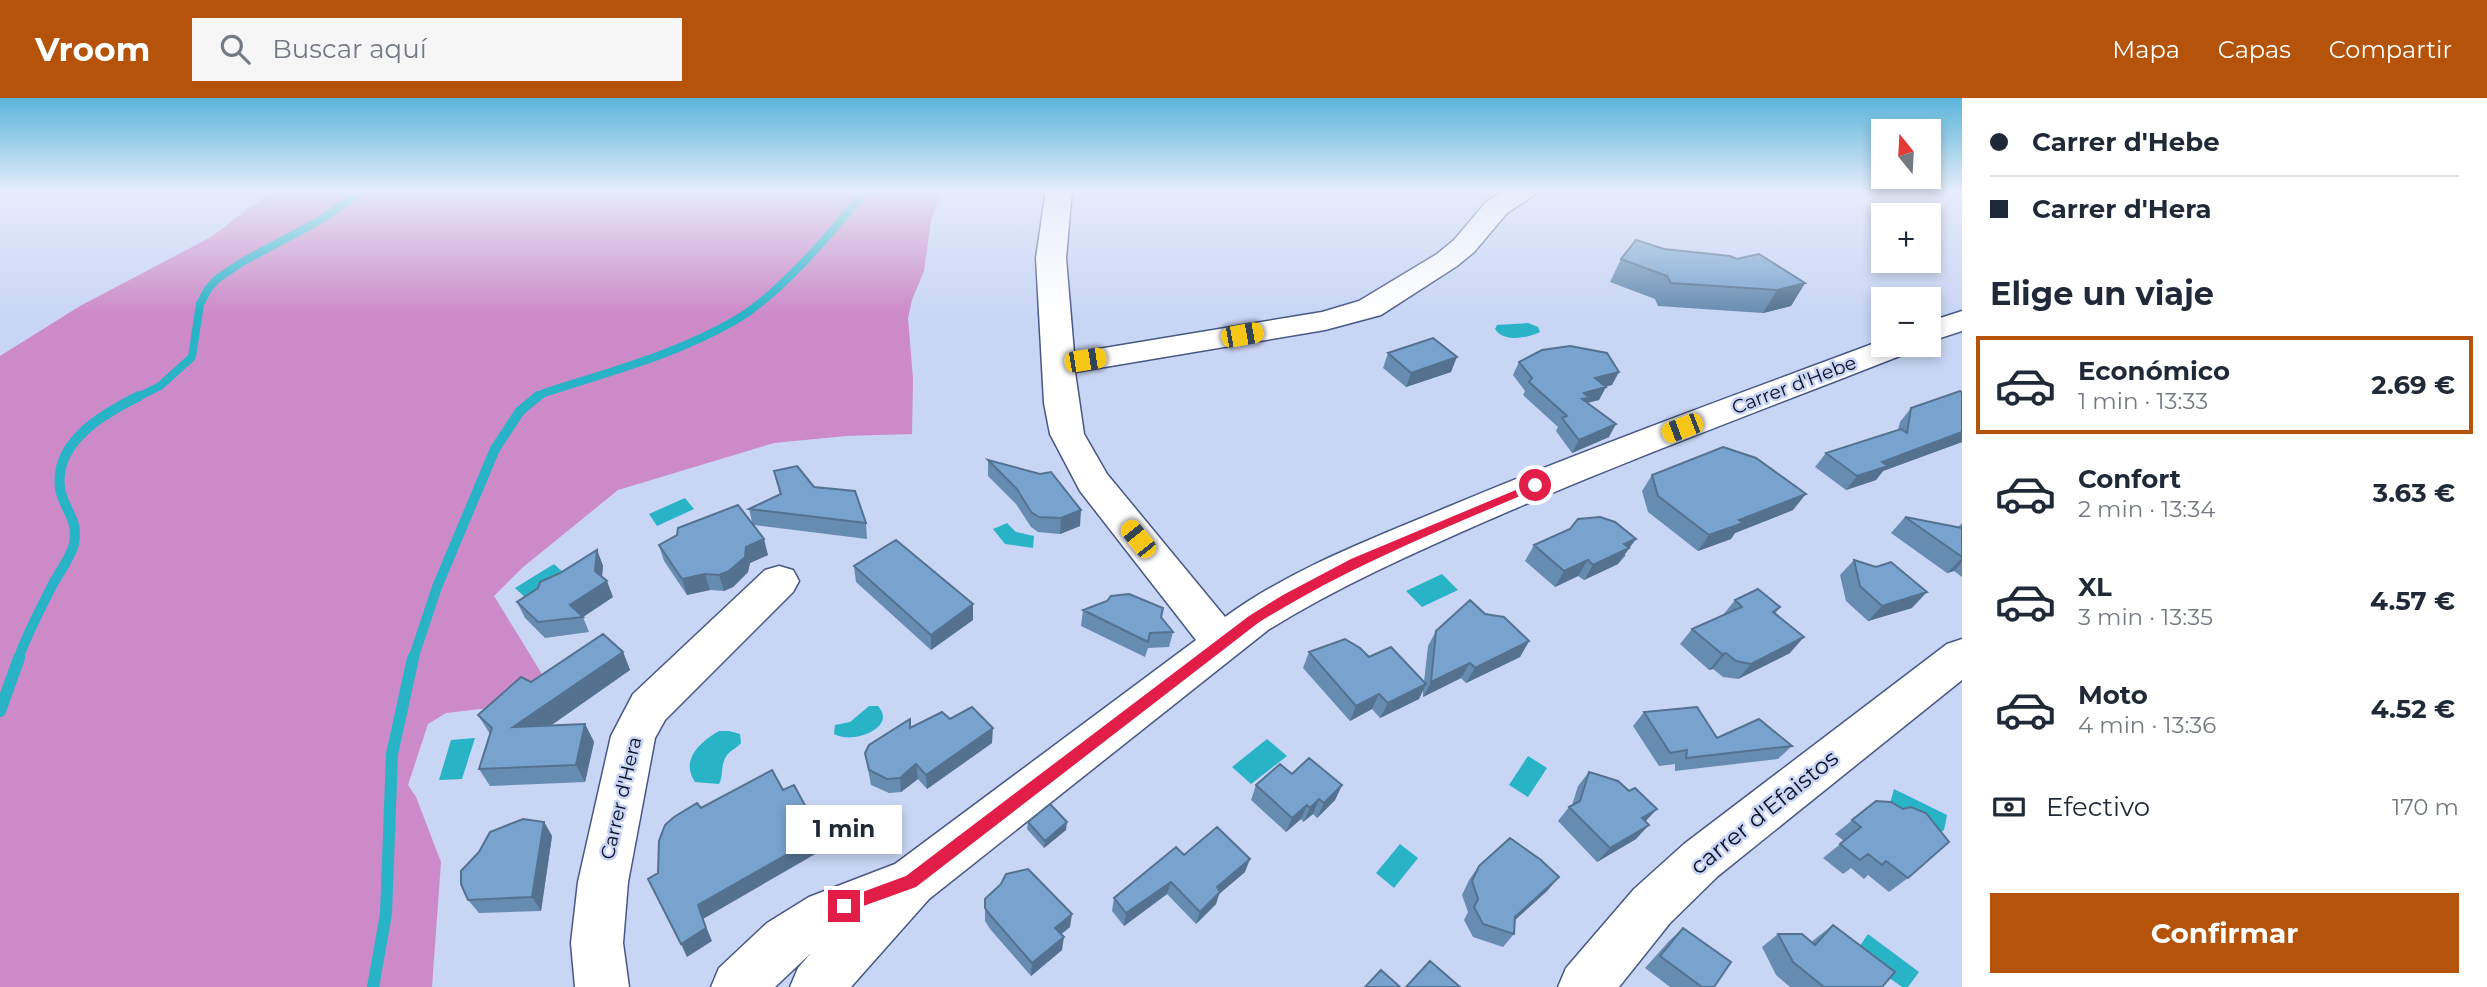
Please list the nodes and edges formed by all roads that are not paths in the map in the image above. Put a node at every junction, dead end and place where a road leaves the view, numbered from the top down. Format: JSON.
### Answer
{"nodes":[{"id":1,"x":1054,"y":231,"type":"edge"},
{"id":2,"x":1476,"y":231,"type":"edge"},
{"id":3,"x":1962,"y":320,"type":"edge"},
{"id":4,"x":1941,"y":328,"type":"edge"},
{"id":5,"x":1871,"y":356,"type":"edge"},
{"id":6,"x":1059,"y":365,"type":"junction"},
{"id":7,"x":779,"y":581,"type":"dead end"},
{"id":8,"x":1222,"y":643,"type":"junction"},
{"id":9,"x":1962,"y":656,"type":"edge"},
{"id":10,"x":911,"y":882,"type":"junction"},
{"id":11,"x":602,"y":987,"type":"edge"},
{"id":12,"x":738,"y":987,"type":"edge"},
{"id":13,"x":817,"y":987,"type":"edge"},
{"id":14,"x":1585,"y":987,"type":"edge"}],
"edges":[{"from":1,"to":6,"type":"street"},
{"from":2,"to":6,"type":"street"},
{"from":3,"to":4,"type":"street"},
{"from":5,"to":8,"type":"street","name":"Carrer d'Hebe"},
{"from":6,"to":8,"type":"street"},
{"from":7,"to":11,"type":"street","name":"Carrer d'Hera"},
{"from":8,"to":10,"type":"street","name":"Carrer d'Hebe"},
{"from":9,"to":14,"type":"street","name":"carrer d'Efaistos"},
{"from":10,"to":12,"type":"street"},
{"from":10,"to":13,"type":"street","name":"Carrer d'Hebe"}]}
